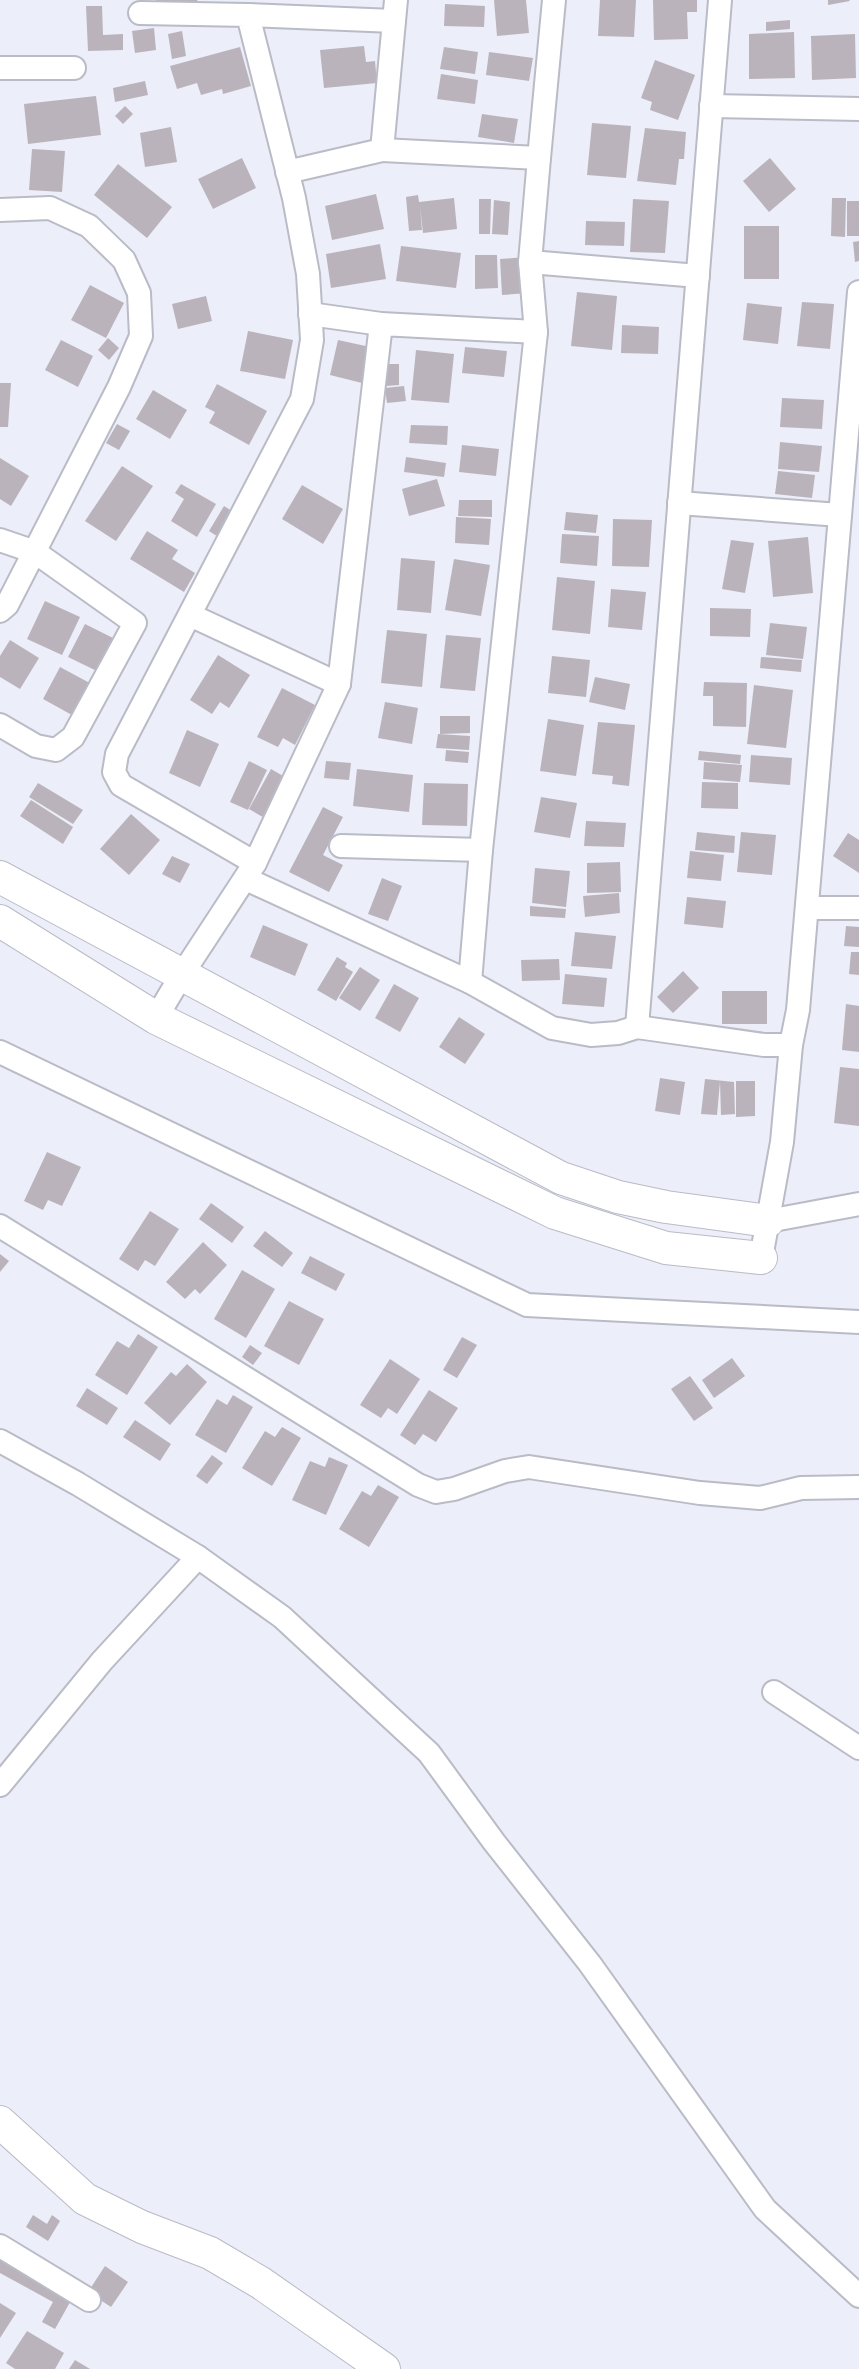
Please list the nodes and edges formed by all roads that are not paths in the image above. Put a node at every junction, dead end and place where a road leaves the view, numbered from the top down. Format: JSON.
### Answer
{"nodes":[{"id":1,"x":554,"y":0,"type":"edge"},
{"id":2,"x":720,"y":0,"type":"edge"},
{"id":3,"x":395,"y":10,"type":"edge"},
{"id":4,"x":140,"y":13,"type":"dead end"},
{"id":5,"x":248,"y":15,"type":"junction"},
{"id":6,"x":0,"y":68,"type":"edge"},
{"id":7,"x":74,"y":68,"type":"dead end"},
{"id":8,"x":711,"y":106,"type":"junction"},
{"id":9,"x":859,"y":109,"type":"edge"},
{"id":10,"x":382,"y":150,"type":"junction"},
{"id":11,"x":539,"y":158,"type":"junction"},
{"id":12,"x":287,"y":172,"type":"junction"},
{"id":13,"x":0,"y":210,"type":"edge"},
{"id":14,"x":530,"y":262,"type":"junction"},
{"id":15,"x":698,"y":276,"type":"junction"},
{"id":16,"x":859,"y":292,"type":"edge"},
{"id":17,"x":310,"y":314,"type":"junction"},
{"id":18,"x":381,"y":324,"type":"junction"},
{"id":19,"x":536,"y":332,"type":"junction"},
{"id":20,"x":679,"y":503,"type":"junction"},
{"id":21,"x":840,"y":515,"type":"junction"},
{"id":22,"x":0,"y":540,"type":"edge"},
{"id":23,"x":35,"y":552,"type":"junction"},
{"id":24,"x":0,"y":611,"type":"edge"},
{"id":25,"x":190,"y":615,"type":"junction"},
{"id":26,"x":339,"y":684,"type":"junction"},
{"id":27,"x":0,"y":724,"type":"edge"},
{"id":28,"x":341,"y":846,"type":"dead end"},
{"id":29,"x":481,"y":850,"type":"junction"},
{"id":30,"x":251,"y":871,"type":"junction"},
{"id":31,"x":0,"y":877,"type":"edge"},
{"id":32,"x":807,"y":908,"type":"junction"},
{"id":33,"x":859,"y":908,"type":"edge"},
{"id":34,"x":0,"y":921,"type":"edge"},
{"id":35,"x":181,"y":975,"type":"junction"},
{"id":36,"x":470,"y":982,"type":"junction"},
{"id":37,"x":156,"y":1018,"type":"junction"},
{"id":38,"x":637,"y":1027,"type":"junction"},
{"id":39,"x":791,"y":1045,"type":"junction"},
{"id":40,"x":0,"y":1052,"type":"edge"},
{"id":41,"x":859,"y":1204,"type":"edge"},
{"id":42,"x":768,"y":1221,"type":"junction"},
{"id":43,"x":0,"y":1226,"type":"edge"},
{"id":44,"x":761,"y":1258,"type":"joint"},
{"id":45,"x":859,"y":1322,"type":"edge"},
{"id":46,"x":0,"y":1441,"type":"edge"},
{"id":47,"x":859,"y":1487,"type":"edge"},
{"id":48,"x":198,"y":1557,"type":"junction"},
{"id":49,"x":774,"y":1692,"type":"dead end"},
{"id":50,"x":859,"y":1748,"type":"edge"},
{"id":51,"x":0,"y":1785,"type":"edge"},
{"id":52,"x":0,"y":2122,"type":"edge"},
{"id":53,"x":0,"y":2246,"type":"edge"},
{"id":54,"x":859,"y":2296,"type":"edge"},
{"id":55,"x":89,"y":2300,"type":"dead end"},
{"id":56,"x":384,"y":2369,"type":"edge"}],
"edges":[{"from":1,"to":11,"type":"street"},
{"from":2,"to":8,"type":"street"},
{"from":3,"to":5,"type":"street"},
{"from":3,"to":10,"type":"street"},
{"from":4,"to":5,"type":"street"},
{"from":5,"to":12,"type":"street"},
{"from":6,"to":7,"type":"street"},
{"from":8,"to":9,"type":"street"},
{"from":8,"to":15,"type":"street"},
{"from":10,"to":11,"type":"street"},
{"from":10,"to":12,"type":"street"},
{"from":11,"to":14,"type":"street"},
{"from":12,"to":17,"type":"street"},
{"from":13,"to":23,"type":"street"},
{"from":14,"to":15,"type":"street"},
{"from":14,"to":19,"type":"street"},
{"from":15,"to":20,"type":"street"},
{"from":16,"to":21,"type":"street"},
{"from":17,"to":18,"type":"street"},
{"from":17,"to":25,"type":"street"},
{"from":18,"to":19,"type":"street"},
{"from":18,"to":26,"type":"street"},
{"from":19,"to":29,"type":"street"},
{"from":20,"to":21,"type":"street"},
{"from":20,"to":38,"type":"street"},
{"from":21,"to":32,"type":"street"},
{"from":22,"to":23,"type":"street"},
{"from":23,"to":24,"type":"street"},
{"from":23,"to":27,"type":"street"},
{"from":25,"to":26,"type":"street"},
{"from":25,"to":30,"type":"street"},
{"from":26,"to":30,"type":"street"},
{"from":28,"to":29,"type":"street"},
{"from":29,"to":36,"type":"street"},
{"from":30,"to":35,"type":"street"},
{"from":30,"to":36,"type":"street"},
{"from":31,"to":35,"type":"street"},
{"from":32,"to":33,"type":"street"},
{"from":32,"to":39,"type":"street"},
{"from":34,"to":37,"type":"street"},
{"from":35,"to":37,"type":"street"},
{"from":35,"to":42,"type":"street"},
{"from":36,"to":38,"type":"street"},
{"from":37,"to":44,"type":"street"},
{"from":38,"to":39,"type":"street"},
{"from":39,"to":42,"type":"street"},
{"from":40,"to":45,"type":"street"},
{"from":41,"to":42,"type":"street"},
{"from":42,"to":44,"type":"street"},
{"from":43,"to":47,"type":"street"},
{"from":46,"to":48,"type":"street"},
{"from":48,"to":51,"type":"street"},
{"from":48,"to":54,"type":"street"},
{"from":49,"to":50,"type":"street"},
{"from":52,"to":56,"type":"street"},
{"from":53,"to":55,"type":"street"}]}
